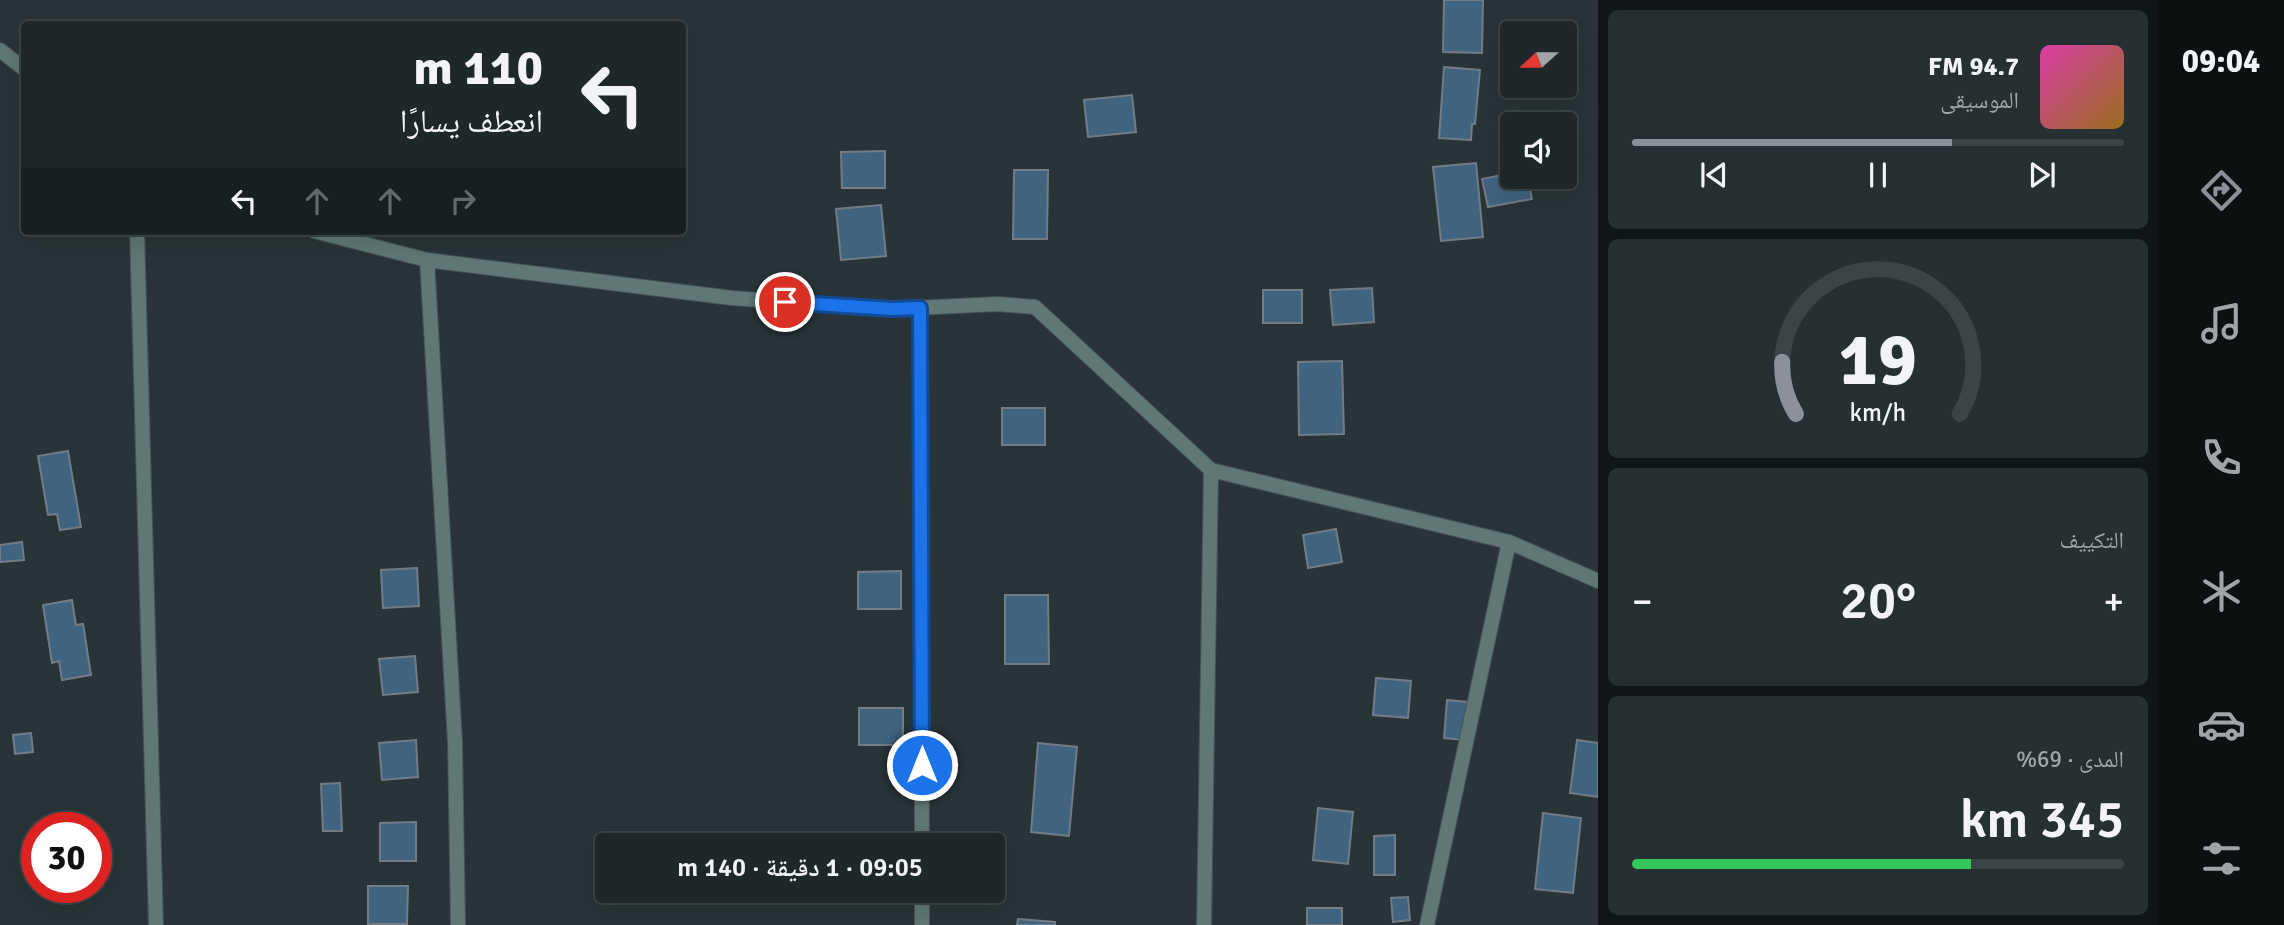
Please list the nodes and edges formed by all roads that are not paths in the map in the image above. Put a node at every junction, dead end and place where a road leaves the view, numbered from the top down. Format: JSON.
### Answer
{"nodes":[{"id":1,"x":0,"y":50,"type":"edge"},
{"id":2,"x":21,"y":67,"type":"edge"},
{"id":3,"x":136,"y":235,"type":"edge"},
{"id":4,"x":330,"y":235,"type":"edge"},
{"id":5,"x":427,"y":260,"type":"junction"},
{"id":6,"x":920,"y":308,"type":"junction"},
{"id":7,"x":1211,"y":470,"type":"junction"},
{"id":8,"x":1509,"y":542,"type":"junction"},
{"id":9,"x":1598,"y":581,"type":"edge"},
{"id":10,"x":922,"y":833,"type":"edge"},
{"id":11,"x":922,"y":903,"type":"edge"},
{"id":12,"x":156,"y":925,"type":"edge"},
{"id":13,"x":458,"y":925,"type":"edge"},
{"id":14,"x":922,"y":925,"type":"edge"},
{"id":15,"x":1204,"y":925,"type":"edge"},
{"id":16,"x":1427,"y":925,"type":"edge"}],
"edges":[{"from":1,"to":2,"type":"street"},
{"from":3,"to":12,"type":"street"},
{"from":4,"to":5,"type":"street"},
{"from":5,"to":6,"type":"street"},
{"from":5,"to":13,"type":"street"},
{"from":6,"to":7,"type":"street"},
{"from":6,"to":10,"type":"street"},
{"from":7,"to":8,"type":"street"},
{"from":7,"to":15,"type":"street"},
{"from":8,"to":9,"type":"street"},
{"from":8,"to":16,"type":"street"},
{"from":11,"to":14,"type":"street"}]}
